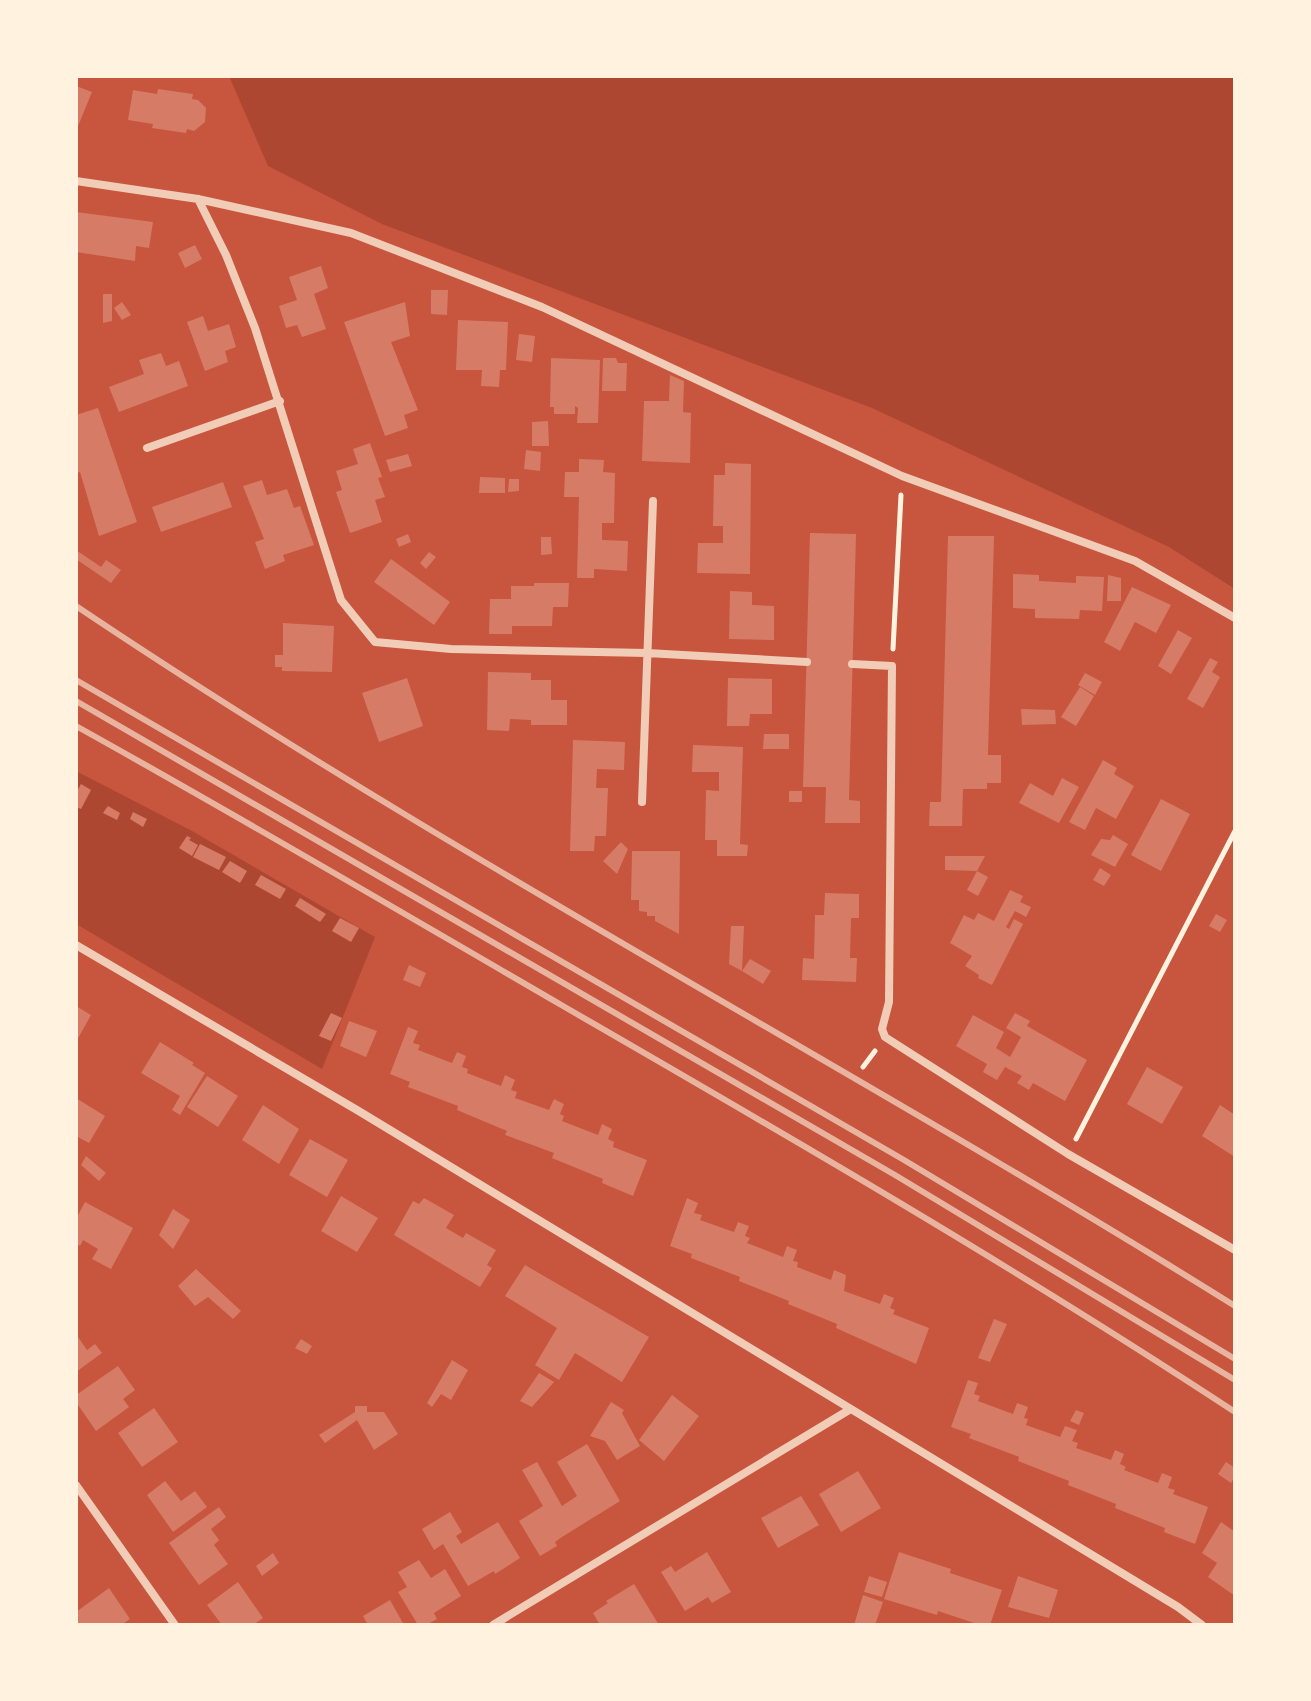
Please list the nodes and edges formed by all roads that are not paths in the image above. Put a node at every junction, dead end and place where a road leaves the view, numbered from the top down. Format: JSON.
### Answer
{"nodes":[{"id":1,"x":76,"y":181,"type":"edge"},
{"id":2,"x":198,"y":199,"type":"junction"},
{"id":3,"x":280,"y":401,"type":"junction"},
{"id":4,"x":147,"y":448,"type":"dead end"},
{"id":5,"x":653,"y":501,"type":"dead end"},
{"id":6,"x":1235,"y":618,"type":"edge"},
{"id":7,"x":647,"y":653,"type":"junction"},
{"id":8,"x":807,"y":662,"type":"dead end"},
{"id":9,"x":852,"y":664,"type":"dead end"},
{"id":10,"x":642,"y":802,"type":"dead end"},
{"id":11,"x":76,"y":945,"type":"edge"},
{"id":12,"x":1235,"y":1250,"type":"edge"},
{"id":13,"x":849,"y":1410,"type":"junction"},
{"id":14,"x":76,"y":1485,"type":"edge"},
{"id":15,"x":175,"y":1625,"type":"edge"},
{"id":16,"x":493,"y":1625,"type":"edge"},
{"id":17,"x":1202,"y":1625,"type":"edge"}],
"edges":[{"from":1,"to":2,"type":"street"},
{"from":2,"to":3,"type":"street"},
{"from":2,"to":6,"type":"street"},
{"from":3,"to":4,"type":"street"},
{"from":3,"to":7,"type":"street"},
{"from":5,"to":7,"type":"street"},
{"from":7,"to":8,"type":"street"},
{"from":7,"to":10,"type":"street"},
{"from":9,"to":12,"type":"street"},
{"from":11,"to":13,"type":"street"},
{"from":13,"to":16,"type":"street"},
{"from":13,"to":17,"type":"street"},
{"from":14,"to":15,"type":"street"}]}
